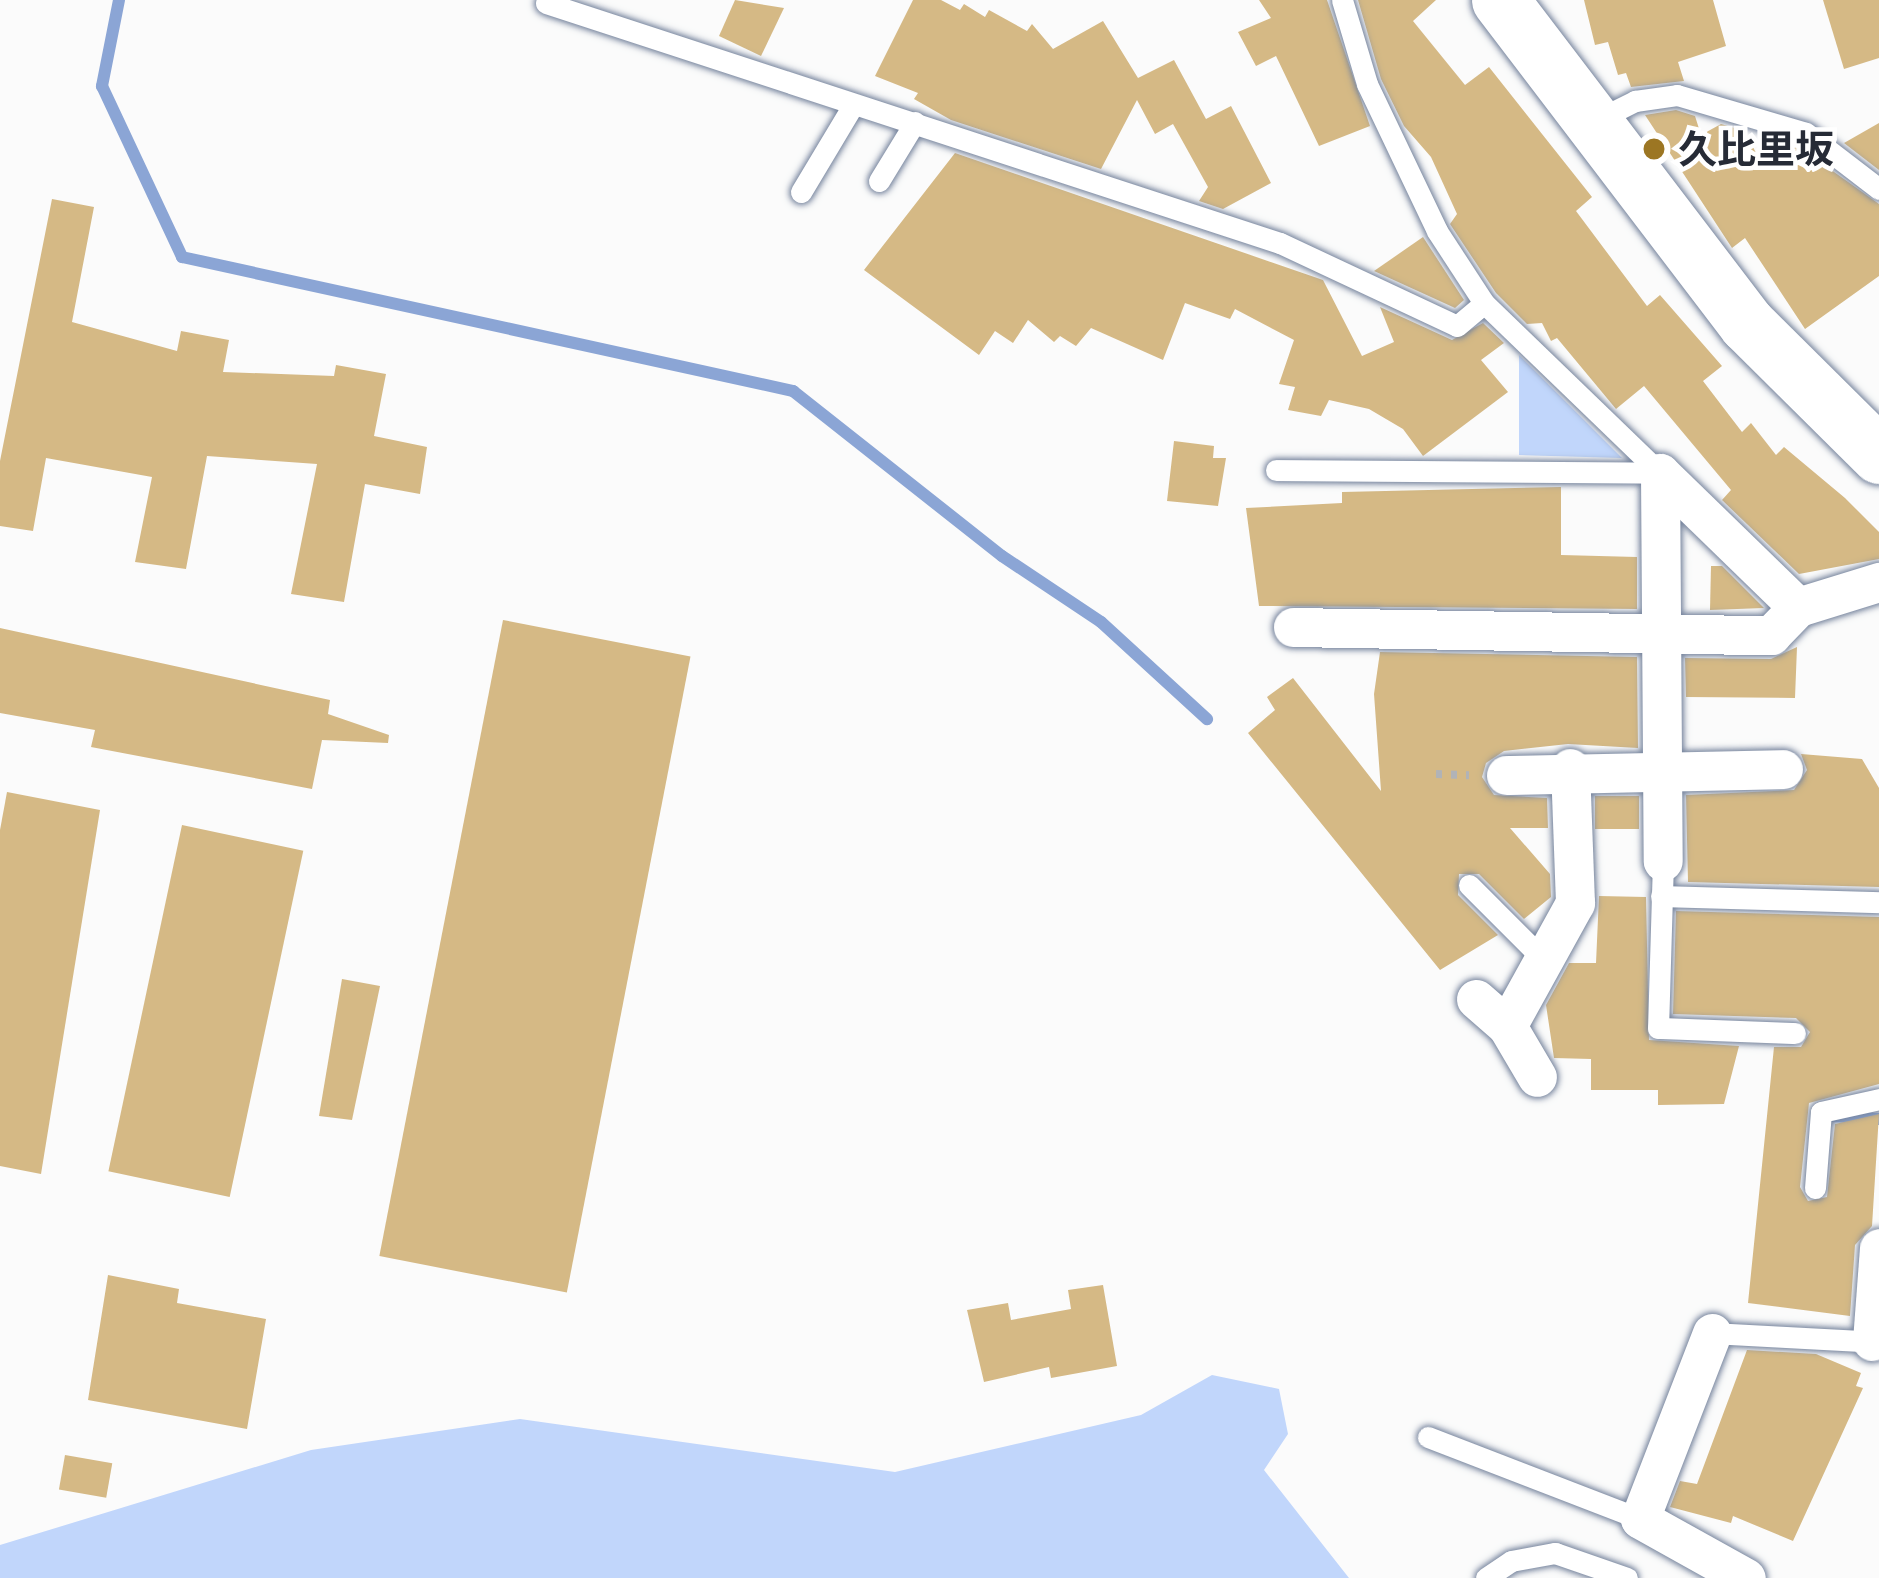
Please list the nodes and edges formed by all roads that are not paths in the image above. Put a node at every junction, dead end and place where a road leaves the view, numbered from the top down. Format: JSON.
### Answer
{"nodes":[{"id":1,"x":1342,"y":0,"type":"edge"},
{"id":2,"x":1500,"y":0,"type":"edge"},
{"id":3,"x":547,"y":3,"type":"edge"},
{"id":4,"x":853,"y":105,"type":"junction"},
{"id":5,"x":1594,"y":121,"type":"junction"},
{"id":6,"x":915,"y":122,"type":"junction"},
{"id":7,"x":879,"y":181,"type":"dead end"},
{"id":8,"x":1879,"y":189,"type":"edge"},
{"id":9,"x":801,"y":192,"type":"dead end"},
{"id":10,"x":1484,"y":303,"type":"junction"},
{"id":11,"x":1879,"y":455,"type":"edge"},
{"id":12,"x":1276,"y":470,"type":"dead end"},
{"id":13,"x":1660,"y":473,"type":"junction"},
{"id":14,"x":1879,"y":582,"type":"edge"},
{"id":15,"x":1798,"y":607,"type":"junction"},
{"id":16,"x":1293,"y":627,"type":"dead end"},
{"id":17,"x":1666,"y":634,"type":"junction"},
{"id":18,"x":1570,"y":768,"type":"junction"},
{"id":19,"x":1784,"y":769,"type":"dead end"},
{"id":20,"x":1663,"y":770,"type":"junction"},
{"id":21,"x":1507,"y":776,"type":"dead end"},
{"id":22,"x":1662,"y":878,"type":"junction"},
{"id":23,"x":1469,"y":885,"type":"dead end"},
{"id":24,"x":1879,"y":902,"type":"edge"},
{"id":25,"x":1544,"y":960,"type":"junction"},
{"id":26,"x":1476,"y":999,"type":"dead end"},
{"id":27,"x":1507,"y":1026,"type":"junction"},
{"id":28,"x":1795,"y":1033,"type":"dead end"},
{"id":29,"x":1537,"y":1077,"type":"dead end"},
{"id":30,"x":1879,"y":1099,"type":"edge"},
{"id":31,"x":1815,"y":1187,"type":"dead end"},
{"id":32,"x":1879,"y":1248,"type":"edge"},
{"id":33,"x":1712,"y":1333,"type":"joint"},
{"id":34,"x":1875,"y":1341,"type":"edge"},
{"id":35,"x":1428,"y":1437,"type":"dead end"},
{"id":36,"x":1640,"y":1520,"type":"junction"},
{"id":37,"x":1486,"y":1578,"type":"edge"},
{"id":38,"x":1627,"y":1578,"type":"edge"},
{"id":39,"x":1746,"y":1578,"type":"edge"}],
"edges":[{"from":1,"to":10,"type":"lane"},
{"from":2,"to":5,"type":"main road"},
{"from":3,"to":4,"type":"lane"},
{"from":4,"to":6,"type":"lane"},
{"from":4,"to":9,"type":"lane"},
{"from":5,"to":8,"type":"lane"},
{"from":5,"to":11,"type":"main road"},
{"from":6,"to":7,"type":"lane"},
{"from":6,"to":10,"type":"lane"},
{"from":10,"to":13,"type":"lane"},
{"from":12,"to":13,"type":"lane"},
{"from":13,"to":15,"type":"street"},
{"from":13,"to":17,"type":"street"},
{"from":14,"to":15,"type":"street"},
{"from":15,"to":17,"type":"street"},
{"from":16,"to":17,"type":"street"},
{"from":17,"to":20,"type":"street"},
{"from":18,"to":20,"type":"street"},
{"from":18,"to":21,"type":"street"},
{"from":18,"to":25,"type":"street"},
{"from":19,"to":20,"type":"street"},
{"from":20,"to":22,"type":"street"},
{"from":22,"to":24,"type":"lane"},
{"from":22,"to":28,"type":"lane"},
{"from":23,"to":25,"type":"lane"},
{"from":25,"to":27,"type":"street"},
{"from":26,"to":27,"type":"street"},
{"from":27,"to":29,"type":"street"},
{"from":30,"to":31,"type":"lane"},
{"from":32,"to":34,"type":"street"},
{"from":33,"to":34,"type":"lane"},
{"from":33,"to":36,"type":"street"},
{"from":35,"to":36,"type":"lane"},
{"from":36,"to":39,"type":"street"},
{"from":37,"to":38,"type":"lane"}]}
